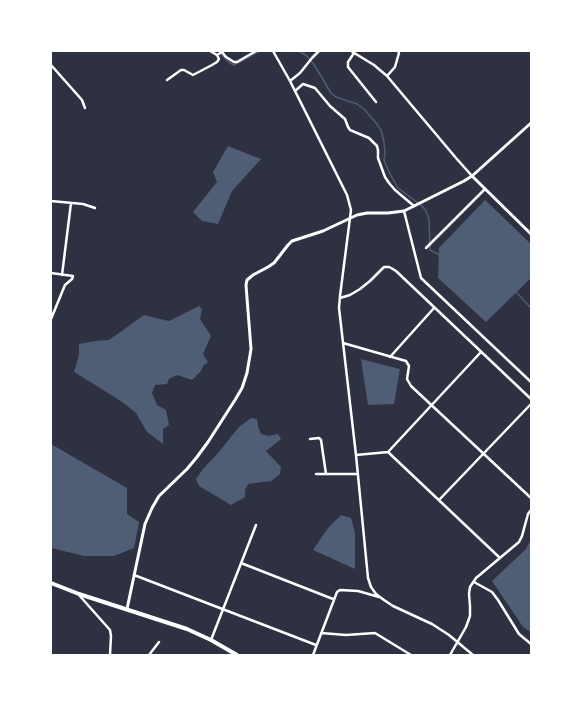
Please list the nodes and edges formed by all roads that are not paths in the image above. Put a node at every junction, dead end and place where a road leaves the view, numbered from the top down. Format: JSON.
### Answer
{"nodes":[{"id":1,"x":210,"y":51,"type":"edge"},
{"id":2,"x":256,"y":51,"type":"edge"},
{"id":3,"x":273,"y":51,"type":"edge"},
{"id":4,"x":319,"y":51,"type":"edge"},
{"id":5,"x":398,"y":51,"type":"edge"},
{"id":6,"x":353,"y":52,"type":"edge"},
{"id":7,"x":217,"y":55,"type":"junction"},
{"id":8,"x":51,"y":65,"type":"edge"},
{"id":9,"x":387,"y":76,"type":"junction"},
{"id":10,"x":167,"y":80,"type":"dead end"},
{"id":11,"x":290,"y":81,"type":"junction"},
{"id":12,"x":295,"y":91,"type":"junction"},
{"id":13,"x":376,"y":102,"type":"dead end"},
{"id":14,"x":85,"y":108,"type":"dead end"},
{"id":15,"x":531,"y":123,"type":"edge"},
{"id":16,"x":472,"y":176,"type":"junction"},
{"id":17,"x":485,"y":188,"type":"junction"},
{"id":18,"x":51,"y":201,"type":"edge"},
{"id":19,"x":71,"y":203,"type":"junction"},
{"id":20,"x":414,"y":206,"type":"junction"},
{"id":21,"x":94,"y":208,"type":"dead end"},
{"id":22,"x":404,"y":211,"type":"junction"},
{"id":23,"x":351,"y":218,"type":"junction"},
{"id":24,"x":531,"y":234,"type":"edge"},
{"id":25,"x":426,"y":248,"type":"dead end"},
{"id":26,"x":51,"y":273,"type":"edge"},
{"id":27,"x":62,"y":275,"type":"junction"},
{"id":28,"x":340,"y":298,"type":"junction"},
{"id":29,"x":434,"y":308,"type":"junction"},
{"id":30,"x":51,"y":319,"type":"edge"},
{"id":31,"x":343,"y":343,"type":"junction"},
{"id":32,"x":481,"y":352,"type":"junction"},
{"id":33,"x":390,"y":357,"type":"junction"},
{"id":34,"x":531,"y":382,"type":"edge"},
{"id":35,"x":531,"y":399,"type":"edge"},
{"id":36,"x":431,"y":404,"type":"junction"},
{"id":37,"x":531,"y":404,"type":"edge"},
{"id":38,"x":310,"y":439,"type":"dead end"},
{"id":39,"x":388,"y":452,"type":"junction"},
{"id":40,"x":484,"y":454,"type":"junction"},
{"id":41,"x":356,"y":455,"type":"junction"},
{"id":42,"x":316,"y":474,"type":"dead end"},
{"id":43,"x":326,"y":474,"type":"junction"},
{"id":44,"x":358,"y":474,"type":"junction"},
{"id":45,"x":531,"y":498,"type":"edge"},
{"id":46,"x":439,"y":500,"type":"junction"},
{"id":47,"x":531,"y":510,"type":"edge"},
{"id":48,"x":256,"y":525,"type":"dead end"},
{"id":49,"x":500,"y":558,"type":"junction"},
{"id":50,"x":241,"y":563,"type":"junction"},
{"id":51,"x":134,"y":575,"type":"junction"},
{"id":52,"x":474,"y":582,"type":"junction"},
{"id":53,"x":51,"y":583,"type":"edge"},
{"id":54,"x":79,"y":594,"type":"junction"},
{"id":55,"x":380,"y":597,"type":"junction"},
{"id":56,"x":333,"y":599,"type":"junction"},
{"id":57,"x":127,"y":609,"type":"junction"},
{"id":58,"x":223,"y":609,"type":"junction"},
{"id":59,"x":321,"y":633,"type":"junction"},
{"id":60,"x":211,"y":640,"type":"junction"},
{"id":61,"x":158,"y":642,"type":"dead end"},
{"id":62,"x":458,"y":642,"type":"junction"},
{"id":63,"x":531,"y":644,"type":"edge"},
{"id":64,"x":316,"y":645,"type":"junction"},
{"id":65,"x":110,"y":655,"type":"edge"},
{"id":66,"x":149,"y":655,"type":"edge"},
{"id":67,"x":237,"y":655,"type":"edge"},
{"id":68,"x":312,"y":655,"type":"edge"},
{"id":69,"x":411,"y":655,"type":"edge"},
{"id":70,"x":450,"y":655,"type":"edge"},
{"id":71,"x":473,"y":655,"type":"edge"}],
"edges":[{"from":1,"to":7,"type":"street"},
{"from":2,"to":7,"type":"street"},
{"from":3,"to":11,"type":"street"},
{"from":4,"to":11,"type":"street"},
{"from":5,"to":9,"type":"street"},
{"from":6,"to":9,"type":"street"},
{"from":6,"to":13,"type":"street"},
{"from":7,"to":10,"type":"street"},
{"from":8,"to":14,"type":"street"},
{"from":9,"to":16,"type":"street"},
{"from":11,"to":12,"type":"street"},
{"from":12,"to":20,"type":"street"},
{"from":12,"to":23,"type":"street"},
{"from":15,"to":16,"type":"street"},
{"from":16,"to":17,"type":"street"},
{"from":16,"to":20,"type":"street"},
{"from":17,"to":24,"type":"street"},
{"from":17,"to":25,"type":"street"},
{"from":18,"to":19,"type":"street"},
{"from":19,"to":21,"type":"street"},
{"from":19,"to":27,"type":"street"},
{"from":20,"to":22,"type":"street"},
{"from":22,"to":23,"type":"street"},
{"from":22,"to":34,"type":"street"},
{"from":23,"to":28,"type":"street"},
{"from":23,"to":51,"type":"street"},
{"from":26,"to":27,"type":"street"},
{"from":27,"to":30,"type":"street"},
{"from":28,"to":29,"type":"street"},
{"from":28,"to":31,"type":"street"},
{"from":29,"to":32,"type":"street"},
{"from":29,"to":33,"type":"street"},
{"from":31,"to":33,"type":"street"},
{"from":31,"to":41,"type":"street"},
{"from":32,"to":35,"type":"street"},
{"from":32,"to":36,"type":"street"},
{"from":33,"to":36,"type":"street"},
{"from":36,"to":39,"type":"street"},
{"from":36,"to":40,"type":"street"},
{"from":37,"to":40,"type":"street"},
{"from":38,"to":43,"type":"street"},
{"from":39,"to":41,"type":"street"},
{"from":39,"to":46,"type":"street"},
{"from":40,"to":45,"type":"street"},
{"from":40,"to":46,"type":"street"},
{"from":41,"to":44,"type":"street"},
{"from":42,"to":43,"type":"street"},
{"from":43,"to":44,"type":"street"},
{"from":44,"to":55,"type":"street"},
{"from":46,"to":49,"type":"street"},
{"from":47,"to":49,"type":"street"},
{"from":48,"to":50,"type":"street"},
{"from":49,"to":52,"type":"street"},
{"from":50,"to":56,"type":"street"},
{"from":50,"to":58,"type":"street"},
{"from":51,"to":57,"type":"street"},
{"from":51,"to":58,"type":"street"},
{"from":52,"to":62,"type":"street"},
{"from":52,"to":63,"type":"street"},
{"from":53,"to":54,"type":"main road"},
{"from":54,"to":57,"type":"main road"},
{"from":54,"to":65,"type":"street"},
{"from":55,"to":56,"type":"street"},
{"from":55,"to":62,"type":"street"},
{"from":56,"to":59,"type":"street"},
{"from":57,"to":60,"type":"main road"},
{"from":58,"to":60,"type":"street"},
{"from":58,"to":64,"type":"street"},
{"from":59,"to":64,"type":"street"},
{"from":59,"to":69,"type":"street"},
{"from":60,"to":67,"type":"main road"},
{"from":61,"to":66,"type":"street"},
{"from":62,"to":70,"type":"street"},
{"from":62,"to":71,"type":"street"},
{"from":64,"to":68,"type":"street"}]}
